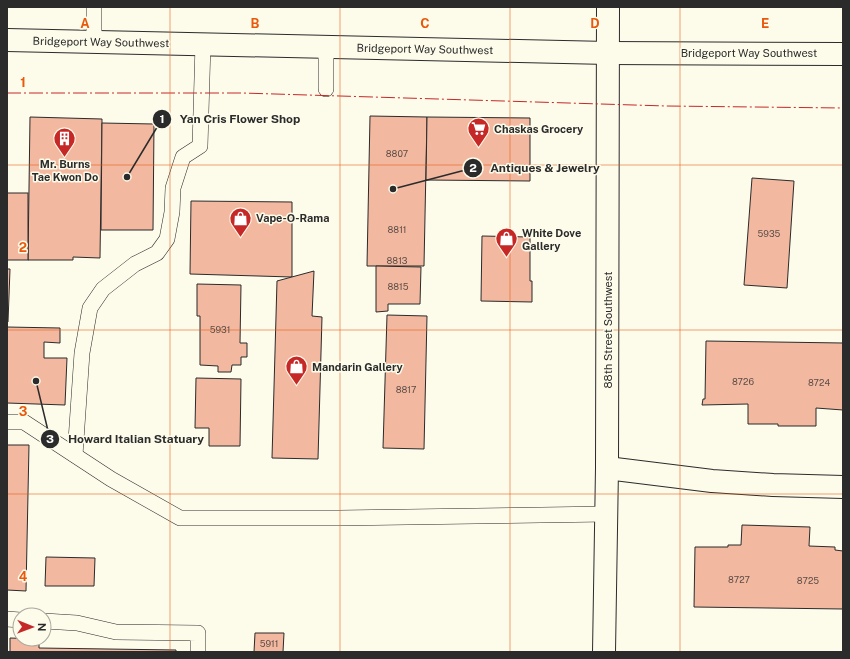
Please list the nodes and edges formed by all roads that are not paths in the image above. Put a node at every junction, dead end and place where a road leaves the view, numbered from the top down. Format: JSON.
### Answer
{"nodes":[{"id":1,"x":94,"y":7,"type":"edge"},
{"id":2,"x":608,"y":7,"type":"edge"},
{"id":3,"x":7,"y":40,"type":"edge"},
{"id":4,"x":94,"y":42,"type":"junction"},
{"id":5,"x":203,"y":44,"type":"junction"},
{"id":6,"x":326,"y":47,"type":"junction"},
{"id":7,"x":608,"y":53,"type":"junction"},
{"id":8,"x":843,"y":54,"type":"edge"},
{"id":9,"x":326,"y":89,"type":"dead end"},
{"id":10,"x":7,"y":422,"type":"edge"},
{"id":11,"x":75,"y":455,"type":"junction"},
{"id":12,"x":608,"y":468,"type":"junction"},
{"id":13,"x":843,"y":487,"type":"edge"},
{"id":14,"x":607,"y":514,"type":"junction"},
{"id":15,"x":52,"y":621,"type":"edge"},
{"id":16,"x":198,"y":652,"type":"edge"},
{"id":17,"x":604,"y":652,"type":"edge"}],
"edges":[{"from":1,"to":4,"type":"lane"},
{"from":2,"to":7,"type":"street","name":"88th Street Southwest"},
{"from":3,"to":4,"type":"street","name":"Bridgeport Way Southwest"},
{"from":4,"to":5,"type":"street","name":"Bridgeport Way Southwest"},
{"from":5,"to":6,"type":"street","name":"Bridgeport Way Southwest"},
{"from":5,"to":11,"type":"lane"},
{"from":6,"to":7,"type":"street","name":"Bridgeport Way Southwest"},
{"from":6,"to":9,"type":"lane"},
{"from":7,"to":8,"type":"street","name":"Bridgeport Way Southwest"},
{"from":7,"to":12,"type":"street","name":"88th Street Southwest"},
{"from":10,"to":11,"type":"lane"},
{"from":11,"to":14,"type":"lane"},
{"from":12,"to":13,"type":"street"},
{"from":12,"to":14,"type":"street","name":"88th Street Southwest"},
{"from":14,"to":17,"type":"street","name":"88th Street Southwest"},
{"from":15,"to":16,"type":"lane"}]}
